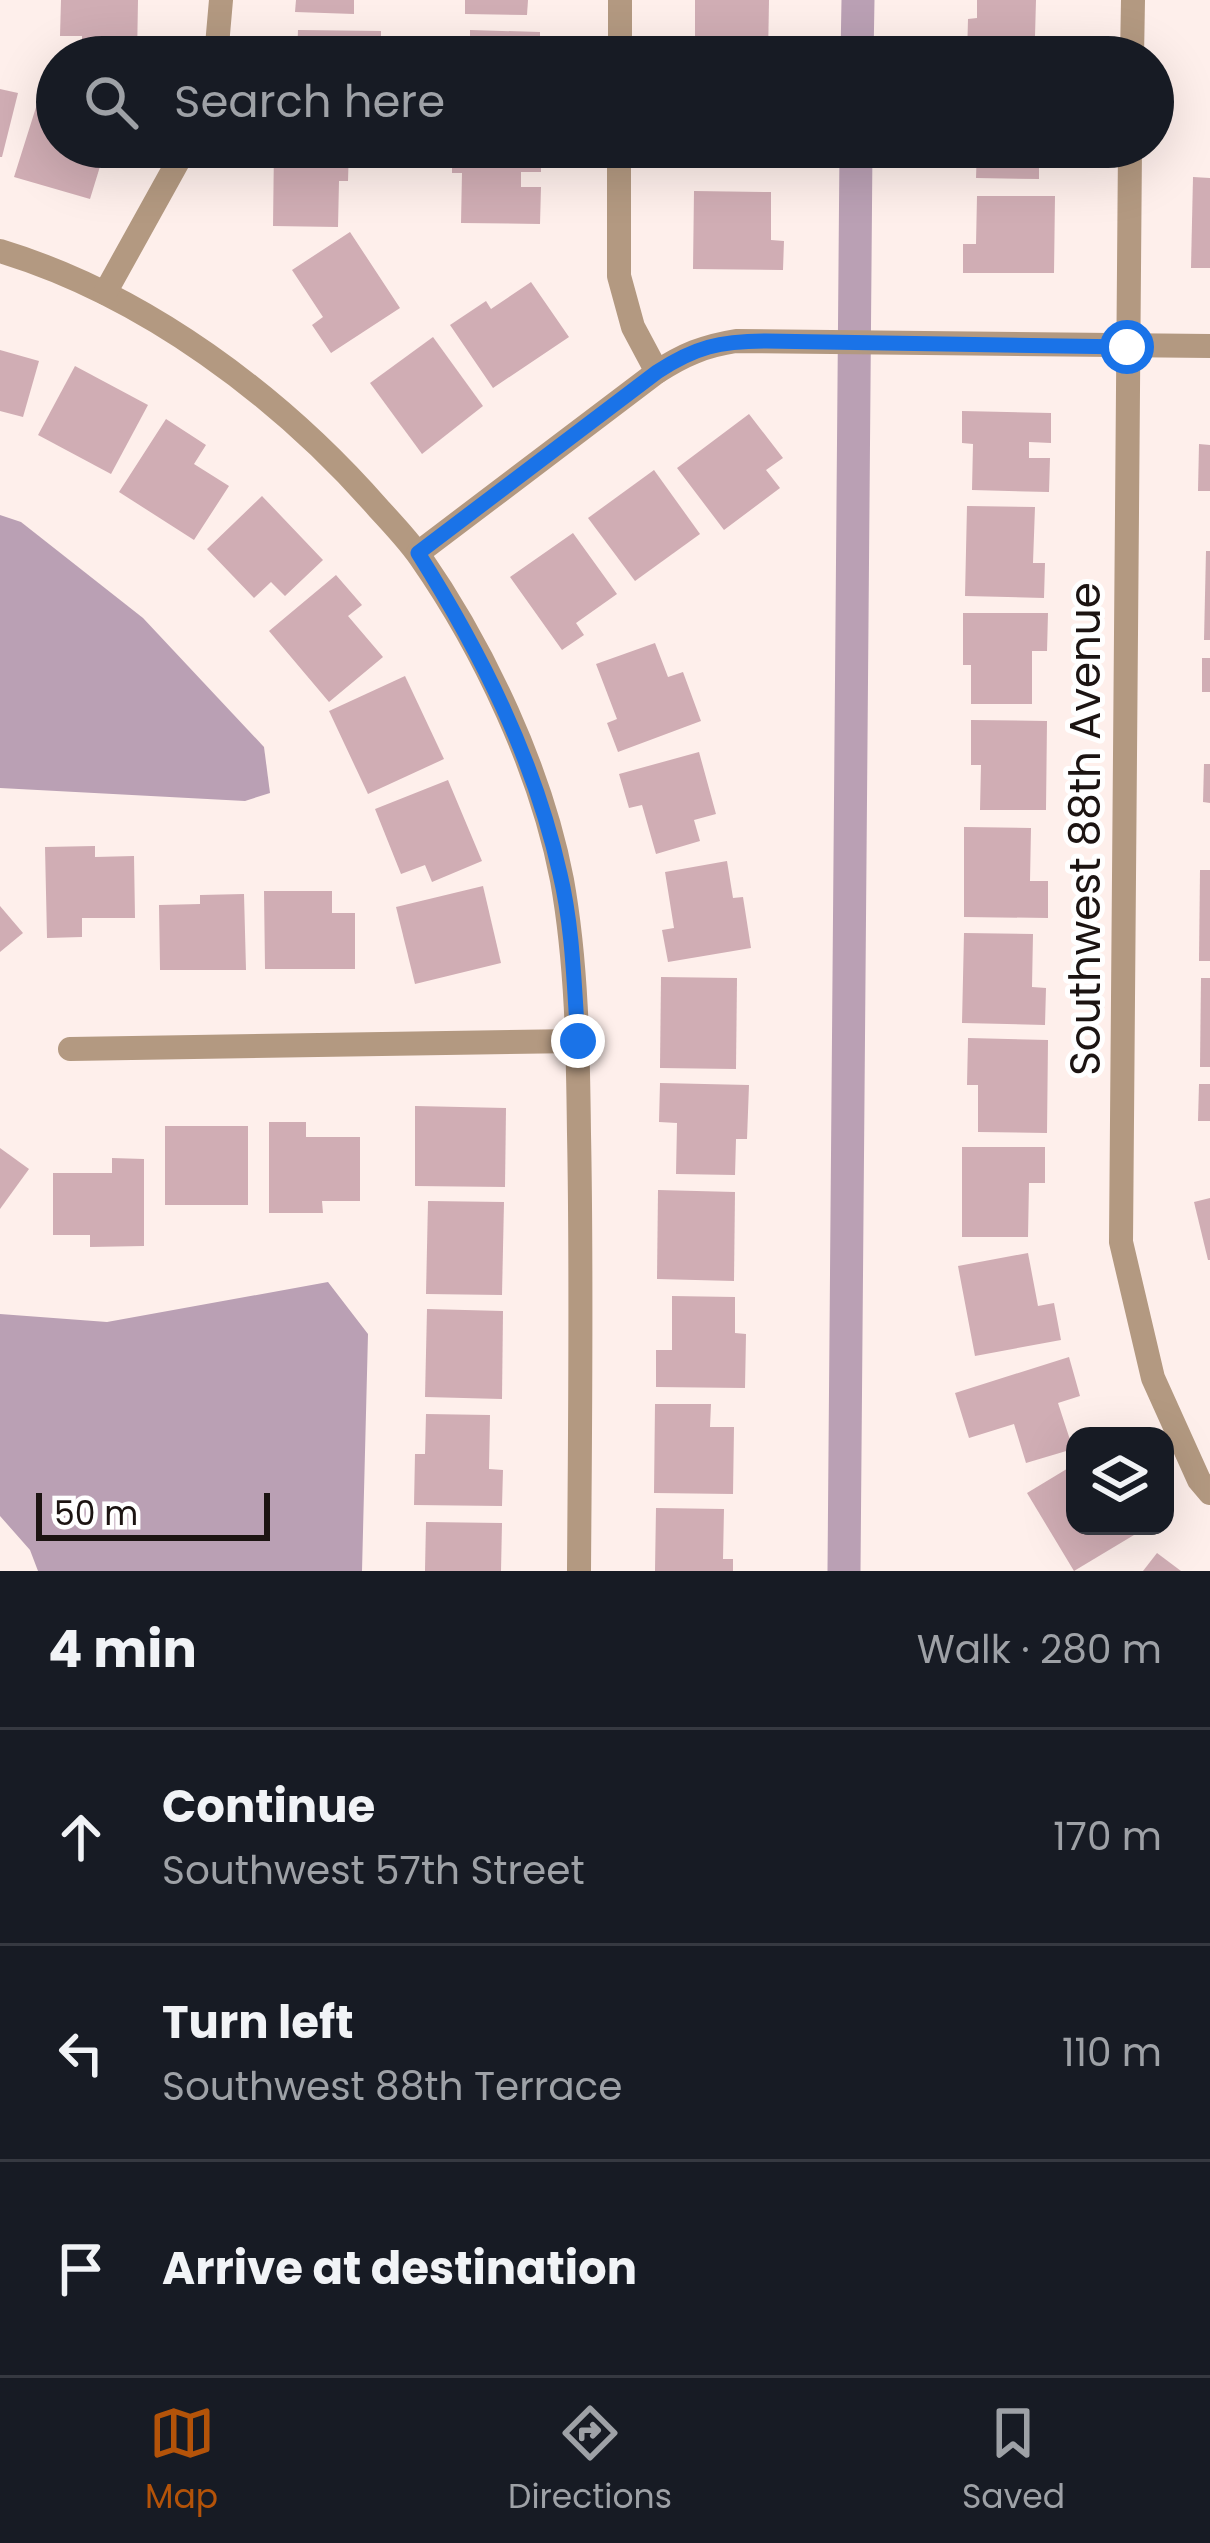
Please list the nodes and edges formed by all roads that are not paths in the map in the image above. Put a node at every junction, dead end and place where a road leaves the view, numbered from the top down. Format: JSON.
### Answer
{"nodes":[{"id":1,"x":221,"y":0,"type":"edge"},
{"id":2,"x":620,"y":0,"type":"edge"},
{"id":3,"x":1133,"y":0,"type":"edge"},
{"id":4,"x":218,"y":36,"type":"edge"},
{"id":5,"x":620,"y":36,"type":"edge"},
{"id":6,"x":1132,"y":36,"type":"edge"},
{"id":7,"x":174,"y":168,"type":"edge"},
{"id":8,"x":619,"y":168,"type":"edge"},
{"id":9,"x":1130,"y":168,"type":"edge"},
{"id":10,"x":0,"y":250,"type":"edge"},
{"id":11,"x":105,"y":293,"type":"junction"},
{"id":12,"x":1210,"y":346,"type":"edge"},
{"id":13,"x":1127,"y":347,"type":"junction"},
{"id":14,"x":657,"y":372,"type":"junction"},
{"id":15,"x":418,"y":553,"type":"junction"},
{"id":16,"x":578,"y":1041,"type":"junction"},
{"id":17,"x":70,"y":1049,"type":"dead end"},
{"id":18,"x":1210,"y":1493,"type":"edge"},
{"id":19,"x":578,"y":1571,"type":"edge"}],
"edges":[{"from":1,"to":4,"type":"street"},
{"from":2,"to":5,"type":"street"},
{"from":3,"to":6,"type":"street"},
{"from":7,"to":11,"type":"street"},
{"from":8,"to":14,"type":"street"},
{"from":9,"to":13,"type":"street","name":"Southwest 88th Avenue"},
{"from":10,"to":11,"type":"street"},
{"from":11,"to":15,"type":"street"},
{"from":12,"to":13,"type":"street"},
{"from":13,"to":14,"type":"street"},
{"from":13,"to":18,"type":"street","name":"Southwest 88th Avenue"},
{"from":14,"to":15,"type":"street"},
{"from":15,"to":16,"type":"street"},
{"from":16,"to":17,"type":"street"},
{"from":16,"to":19,"type":"street"}]}
